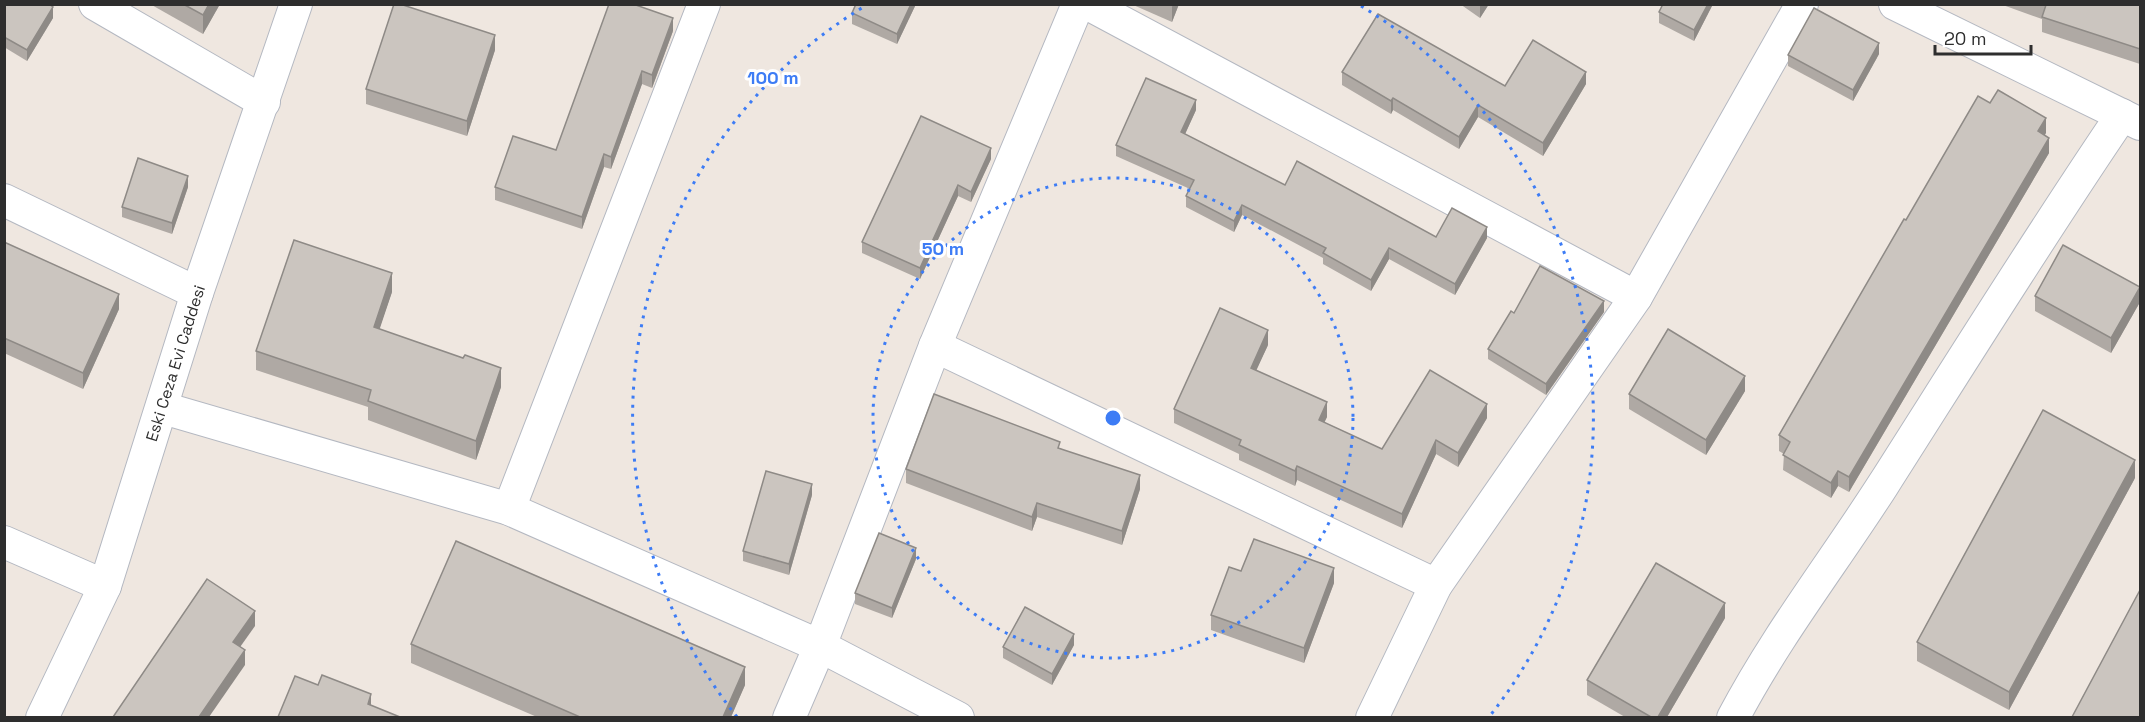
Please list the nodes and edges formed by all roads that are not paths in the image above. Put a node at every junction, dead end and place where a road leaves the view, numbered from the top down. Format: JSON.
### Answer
{"nodes":[{"id":1,"x":95,"y":4,"type":"edge"},
{"id":2,"x":296,"y":4,"type":"edge"},
{"id":3,"x":704,"y":4,"type":"edge"},
{"id":4,"x":1078,"y":4,"type":"edge"},
{"id":5,"x":1088,"y":4,"type":"edge"},
{"id":6,"x":1802,"y":4,"type":"edge"},
{"id":7,"x":1899,"y":5,"type":"edge"},
{"id":8,"x":264,"y":102,"type":"junction"},
{"id":9,"x":2131,"y":120,"type":"edge"},
{"id":10,"x":4,"y":201,"type":"edge"},
{"id":11,"x":197,"y":293,"type":"junction"},
{"id":12,"x":1636,"y":297,"type":"junction"},
{"id":13,"x":935,"y":346,"type":"junction"},
{"id":14,"x":163,"y":408,"type":"junction"},
{"id":15,"x":509,"y":509,"type":"junction"},
{"id":16,"x":4,"y":542,"type":"edge"},
{"id":17,"x":1436,"y":585,"type":"junction"},
{"id":18,"x":105,"y":586,"type":"junction"},
{"id":19,"x":820,"y":646,"type":"junction"},
{"id":20,"x":42,"y":717,"type":"edge"},
{"id":21,"x":789,"y":717,"type":"edge"},
{"id":22,"x":957,"y":717,"type":"edge"},
{"id":23,"x":1372,"y":717,"type":"edge"},
{"id":24,"x":1733,"y":717,"type":"edge"}],
"edges":[{"from":1,"to":8,"type":"street"},
{"from":2,"to":8,"type":"street","name":"Eski Ceza Evi Caddesi"},
{"from":3,"to":15,"type":"street"},
{"from":4,"to":13,"type":"street"},
{"from":5,"to":12,"type":"street"},
{"from":6,"to":12,"type":"street"},
{"from":7,"to":9,"type":"street"},
{"from":8,"to":11,"type":"street","name":"Eski Ceza Evi Caddesi"},
{"from":9,"to":24,"type":"street"},
{"from":10,"to":11,"type":"street"},
{"from":11,"to":14,"type":"street","name":"Eski Ceza Evi Caddesi"},
{"from":12,"to":17,"type":"street"},
{"from":13,"to":17,"type":"street"},
{"from":13,"to":19,"type":"street"},
{"from":14,"to":15,"type":"street"},
{"from":14,"to":18,"type":"street","name":"Eski Ceza Evi Caddesi"},
{"from":15,"to":19,"type":"street"},
{"from":16,"to":18,"type":"street"},
{"from":17,"to":23,"type":"street"},
{"from":18,"to":20,"type":"street","name":"Eski Ceza Evi Caddesi"},
{"from":19,"to":21,"type":"street"},
{"from":19,"to":22,"type":"street"}]}
